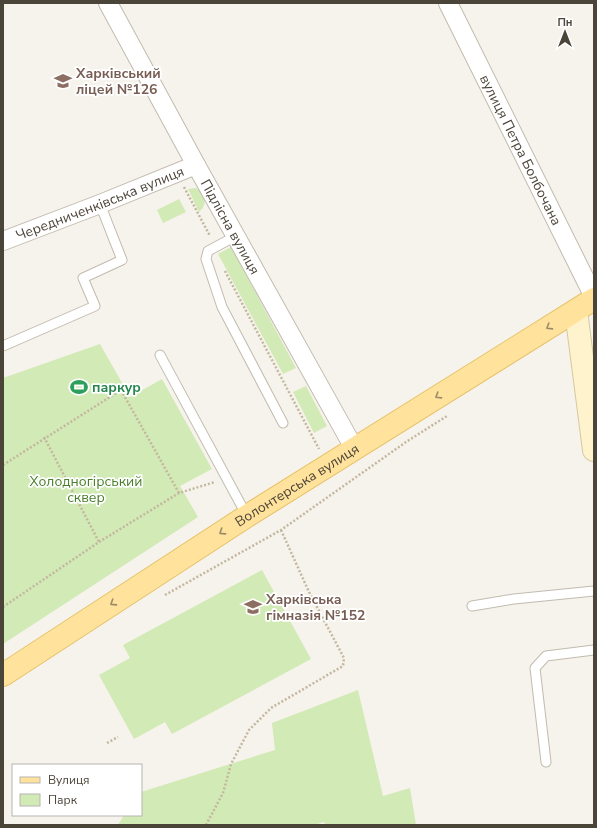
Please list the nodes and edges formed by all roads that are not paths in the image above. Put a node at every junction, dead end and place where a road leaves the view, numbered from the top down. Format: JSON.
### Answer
{"nodes":[{"id":1,"x":108,"y":3,"type":"edge"},
{"id":2,"x":448,"y":3,"type":"edge"},
{"id":3,"x":196,"y":165,"type":"junction"},
{"id":4,"x":100,"y":204,"type":"junction"},
{"id":5,"x":236,"y":236,"type":"junction"},
{"id":6,"x":3,"y":241,"type":"edge"},
{"id":7,"x":594,"y":298,"type":"edge"},
{"id":8,"x":576,"y":311,"type":"junction"},
{"id":9,"x":3,"y":346,"type":"edge"},
{"id":10,"x":160,"y":355,"type":"dead end"},
{"id":11,"x":283,"y":423,"type":"dead end"},
{"id":12,"x":594,"y":443,"type":"edge"},
{"id":13,"x":354,"y":448,"type":"junction"},
{"id":14,"x":247,"y":516,"type":"junction"},
{"id":15,"x":594,"y":591,"type":"edge"},
{"id":16,"x":472,"y":606,"type":"dead end"},
{"id":17,"x":594,"y":650,"type":"edge"},
{"id":18,"x":3,"y":675,"type":"edge"},
{"id":19,"x":546,"y":762,"type":"dead end"}],
"edges":[{"from":1,"to":3,"type":"street","name":"Підлісна вулиця"},
{"from":2,"to":7,"type":"street","name":"вулиця Петра Болбочана"},
{"from":3,"to":4,"type":"street","name":"Чередниченківська вулиця"},
{"from":3,"to":5,"type":"street","name":"Підлісна вулиця"},
{"from":4,"to":6,"type":"street","name":"Чередниченківська вулиця"},
{"from":4,"to":9,"type":"lane"},
{"from":5,"to":11,"type":"lane"},
{"from":5,"to":13,"type":"street","name":"Підлісна вулиця"},
{"from":7,"to":8,"type":"main road","name":"Волонтерська вулиця"},
{"from":8,"to":12,"type":"street"},
{"from":8,"to":13,"type":"main road","name":"Волонтерська вулиця","one_way":true},
{"from":10,"to":14,"type":"lane"},
{"from":13,"to":14,"type":"main road","name":"Волонтерська вулиця"},
{"from":14,"to":18,"type":"main road","name":"Волонтерська вулиця","one_way":true},
{"from":15,"to":16,"type":"lane"},
{"from":17,"to":19,"type":"lane"}]}
